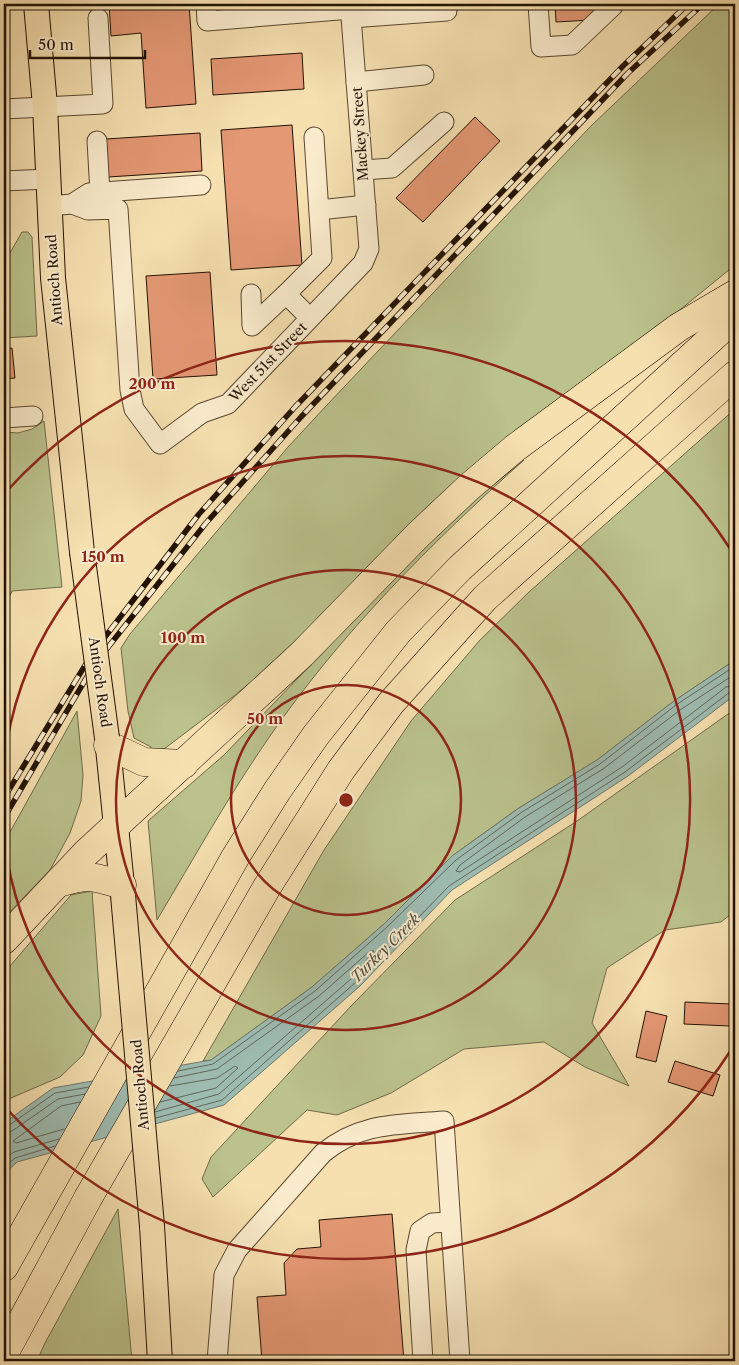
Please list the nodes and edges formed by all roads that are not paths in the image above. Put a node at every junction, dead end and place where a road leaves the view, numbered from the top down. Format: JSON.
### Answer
{"nodes":[{"id":1,"x":36,"y":4,"type":"edge"},
{"id":2,"x":206,"y":4,"type":"edge"},
{"id":3,"x":538,"y":4,"type":"edge"},
{"id":4,"x":613,"y":4,"type":"edge"},
{"id":5,"x":318,"y":8,"type":"edge"},
{"id":6,"x":351,"y":10,"type":"edge"},
{"id":7,"x":447,"y":11,"type":"dead end"},
{"id":8,"x":98,"y":18,"type":"dead end"},
{"id":9,"x":424,"y":75,"type":"dead end"},
{"id":10,"x":356,"y":82,"type":"junction"},
{"id":11,"x":45,"y":106,"type":"junction"},
{"id":12,"x":4,"y":109,"type":"edge"},
{"id":13,"x":444,"y":122,"type":"dead end"},
{"id":14,"x":314,"y":137,"type":"dead end"},
{"id":15,"x":97,"y":141,"type":"dead end"},
{"id":16,"x":363,"y":170,"type":"junction"},
{"id":17,"x":48,"y":179,"type":"junction"},
{"id":18,"x":4,"y":181,"type":"edge"},
{"id":19,"x":201,"y":185,"type":"dead end"},
{"id":20,"x":100,"y":193,"type":"junction"},
{"id":21,"x":60,"y":205,"type":"junction"},
{"id":22,"x":366,"y":206,"type":"junction"},
{"id":23,"x":319,"y":210,"type":"junction"},
{"id":24,"x":363,"y":263,"type":"joint"},
{"id":25,"x":251,"y":294,"type":"dead end"},
{"id":26,"x":286,"y":294,"type":"junction"},
{"id":27,"x":735,"y":294,"type":"edge"},
{"id":28,"x":735,"y":316,"type":"edge"},
{"id":29,"x":310,"y":318,"type":"junction"},
{"id":30,"x":735,"y":375,"type":"edge"},
{"id":31,"x":33,"y":416,"type":"dead end"},
{"id":32,"x":4,"y":418,"type":"edge"},
{"id":33,"x":108,"y":741,"type":"junction"},
{"id":34,"x":184,"y":764,"type":"junction"},
{"id":35,"x":117,"y":824,"type":"junction"},
{"id":36,"x":58,"y":883,"type":"junction"},
{"id":37,"x":123,"y":890,"type":"junction"},
{"id":38,"x":4,"y":940,"type":"edge"},
{"id":39,"x":450,"y":1222,"type":"junction"},
{"id":40,"x":4,"y":1266,"type":"edge"},
{"id":41,"x":36,"y":1298,"type":"junction"},
{"id":42,"x":4,"y":1354,"type":"edge"},
{"id":43,"x":15,"y":1361,"type":"edge"},
{"id":44,"x":160,"y":1361,"type":"edge"},
{"id":45,"x":217,"y":1361,"type":"edge"},
{"id":46,"x":423,"y":1361,"type":"edge"},
{"id":47,"x":460,"y":1361,"type":"edge"}],
"edges":[{"from":1,"to":11,"type":"main road","name":"Antioch Road"},
{"from":2,"to":5,"type":"street"},
{"from":3,"to":4,"type":"street"},
{"from":5,"to":6,"type":"street"},
{"from":6,"to":7,"type":"street"},
{"from":6,"to":10,"type":"street","name":"Mackey Street"},
{"from":8,"to":11,"type":"street"},
{"from":9,"to":10,"type":"street"},
{"from":10,"to":16,"type":"street","name":"Mackey Street"},
{"from":11,"to":12,"type":"street"},
{"from":11,"to":17,"type":"main road","name":"Antioch Road"},
{"from":13,"to":16,"type":"street"},
{"from":14,"to":23,"type":"street"},
{"from":15,"to":20,"type":"street"},
{"from":16,"to":22,"type":"street","name":"Mackey Street"},
{"from":17,"to":18,"type":"street"},
{"from":17,"to":21,"type":"main road","name":"Antioch Road"},
{"from":19,"to":20,"type":"street"},
{"from":20,"to":21,"type":"street"},
{"from":21,"to":29,"type":"street","name":"West 51st Street"},
{"from":21,"to":33,"type":"main road","name":"Antioch Road","bridge":true},
{"from":22,"to":23,"type":"street"},
{"from":22,"to":24,"type":"street","name":"Mackey Street"},
{"from":23,"to":26,"type":"street"},
{"from":24,"to":29,"type":"street","name":"West 51st Street"},
{"from":25,"to":26,"type":"street"},
{"from":26,"to":29,"type":"street"},
{"from":27,"to":34,"type":"highway"},
{"from":28,"to":40,"type":"highway","bridge":true},
{"from":30,"to":41,"type":"highway","bridge":true},
{"from":31,"to":32,"type":"street"},
{"from":33,"to":34,"type":"highway"},
{"from":33,"to":35,"type":"main road","name":"Antioch Road"},
{"from":34,"to":35,"type":"highway"},
{"from":35,"to":36,"type":"highway"},
{"from":35,"to":37,"type":"main road","name":"Antioch Road"},
{"from":36,"to":37,"type":"highway"},
{"from":36,"to":38,"type":"highway"},
{"from":37,"to":44,"type":"main road","name":"Antioch Road","bridge":true},
{"from":39,"to":45,"type":"street"},
{"from":39,"to":46,"type":"street"},
{"from":39,"to":47,"type":"street"},
{"from":41,"to":42,"type":"highway"},
{"from":41,"to":43,"type":"highway"}]}
